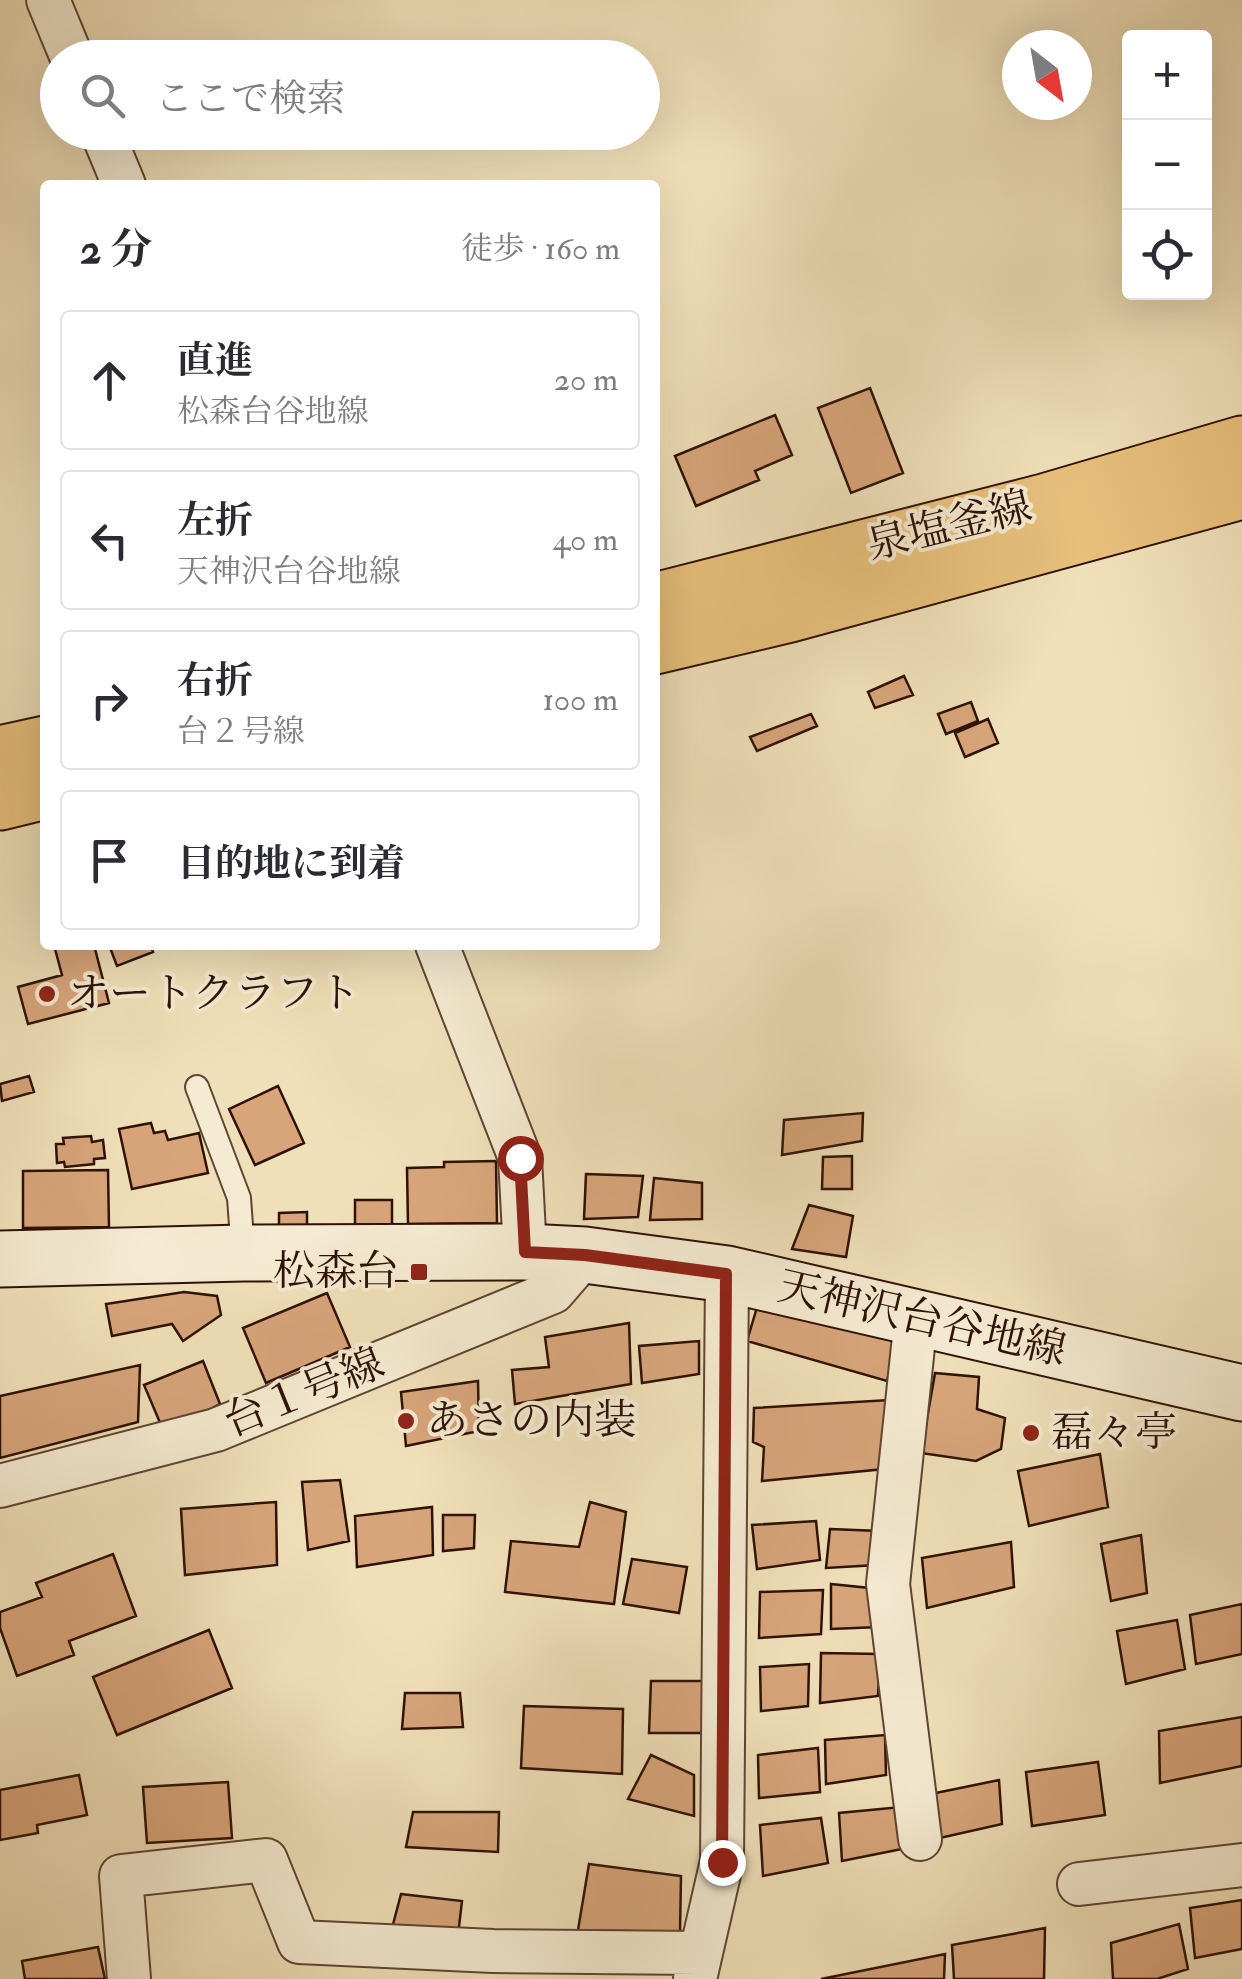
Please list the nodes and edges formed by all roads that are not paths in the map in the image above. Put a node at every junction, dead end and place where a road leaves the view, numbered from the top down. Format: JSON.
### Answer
{"nodes":[{"id":1,"x":48,"y":0,"type":"edge"},
{"id":2,"x":65,"y":40,"type":"edge"},
{"id":3,"x":109,"y":150,"type":"edge"},
{"id":4,"x":122,"y":180,"type":"edge"},
{"id":5,"x":1242,"y":444,"type":"edge"},
{"id":6,"x":1242,"y":492,"type":"edge"},
{"id":7,"x":660,"y":600,"type":"edge"},
{"id":8,"x":660,"y":645,"type":"edge"},
{"id":9,"x":40,"y":745,"type":"edge"},
{"id":10,"x":0,"y":754,"type":"edge"},
{"id":11,"x":40,"y":792,"type":"edge"},
{"id":12,"x":0,"y":802,"type":"edge"},
{"id":13,"x":439,"y":950,"type":"edge"},
{"id":14,"x":197,"y":1087,"type":"dead end"},
{"id":15,"x":525,"y":1252,"type":"junction"},
{"id":16,"x":244,"y":1253,"type":"junction"},
{"id":17,"x":585,"y":1255,"type":"junction"},
{"id":18,"x":0,"y":1259,"type":"edge"},
{"id":19,"x":726,"y":1274,"type":"junction"},
{"id":20,"x":916,"y":1318,"type":"junction"},
{"id":21,"x":1242,"y":1392,"type":"edge"},
{"id":22,"x":0,"y":1486,"type":"edge"},
{"id":23,"x":920,"y":1838,"type":"dead end"},
{"id":24,"x":1242,"y":1865,"type":"edge"},
{"id":25,"x":1080,"y":1884,"type":"dead end"},
{"id":26,"x":697,"y":1966,"type":"edge"},
{"id":27,"x":128,"y":1979,"type":"edge"}],
"edges":[{"from":1,"to":2,"type":"street"},
{"from":3,"to":4,"type":"street"},
{"from":5,"to":7,"type":"main road","name":"泉塩釜線"},
{"from":6,"to":8,"type":"main road","name":"泉塩釜線"},
{"from":9,"to":10,"type":"main road"},
{"from":11,"to":12,"type":"main road"},
{"from":13,"to":15,"type":"street"},
{"from":14,"to":16,"type":"lane"},
{"from":15,"to":16,"type":"street","name":"天神沢台谷地線"},
{"from":15,"to":17,"type":"street","name":"天神沢台谷地線"},
{"from":16,"to":18,"type":"street","name":"天神沢台谷地線"},
{"from":17,"to":19,"type":"street","name":"天神沢台谷地線"},
{"from":17,"to":22,"type":"street","name":"台１号線"},
{"from":19,"to":20,"type":"street","name":"天神沢台谷地線"},
{"from":19,"to":26,"type":"street"},
{"from":20,"to":21,"type":"street","name":"天神沢台谷地線"},
{"from":20,"to":23,"type":"street"},
{"from":24,"to":25,"type":"street"},
{"from":26,"to":27,"type":"street"}]}
